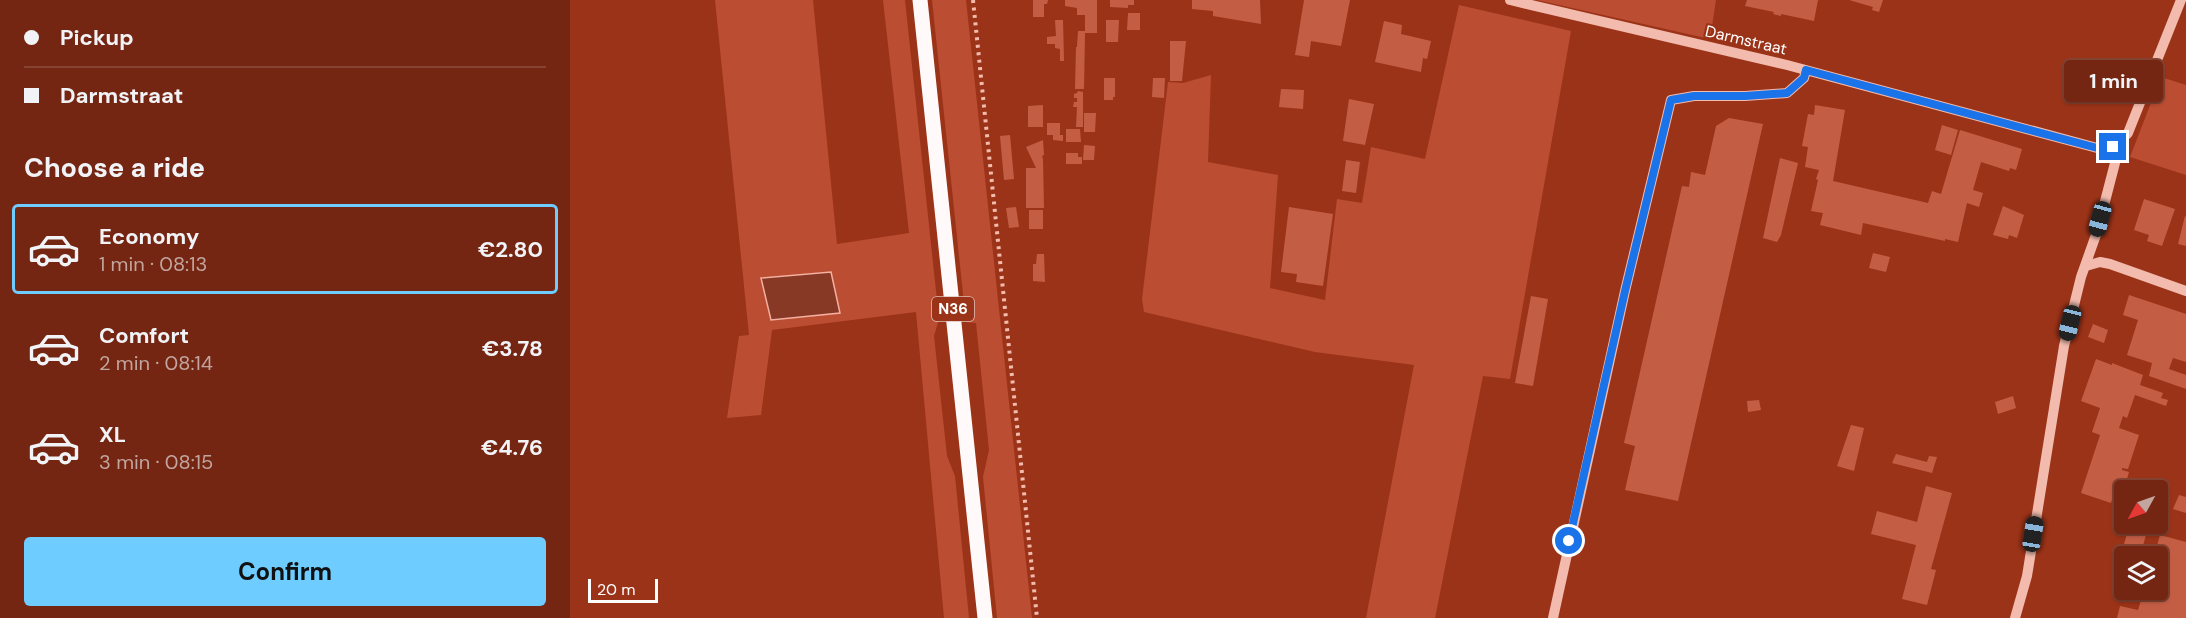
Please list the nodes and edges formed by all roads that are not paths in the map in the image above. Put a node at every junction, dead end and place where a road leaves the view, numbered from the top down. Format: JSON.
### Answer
{"nodes":[{"id":1,"x":920,"y":0,"type":"edge"},
{"id":2,"x":1510,"y":0,"type":"edge"},
{"id":3,"x":2181,"y":0,"type":"edge"},
{"id":4,"x":1806,"y":70,"type":"junction"},
{"id":5,"x":2113,"y":147,"type":"junction"},
{"id":6,"x":2085,"y":266,"type":"junction"},
{"id":7,"x":2186,"y":291,"type":"edge"},
{"id":8,"x":986,"y":618,"type":"edge"},
{"id":9,"x":1553,"y":618,"type":"edge"},
{"id":10,"x":2015,"y":618,"type":"edge"}],
"edges":[{"from":1,"to":8,"type":"main road","number":"N36"},
{"from":2,"to":4,"type":"street","name":"Darmstraat"},
{"from":3,"to":5,"type":"street"},
{"from":4,"to":5,"type":"street","name":"Darmstraat"},
{"from":4,"to":9,"type":"street"},
{"from":5,"to":6,"type":"street"},
{"from":6,"to":7,"type":"street"},
{"from":6,"to":10,"type":"street"}]}
